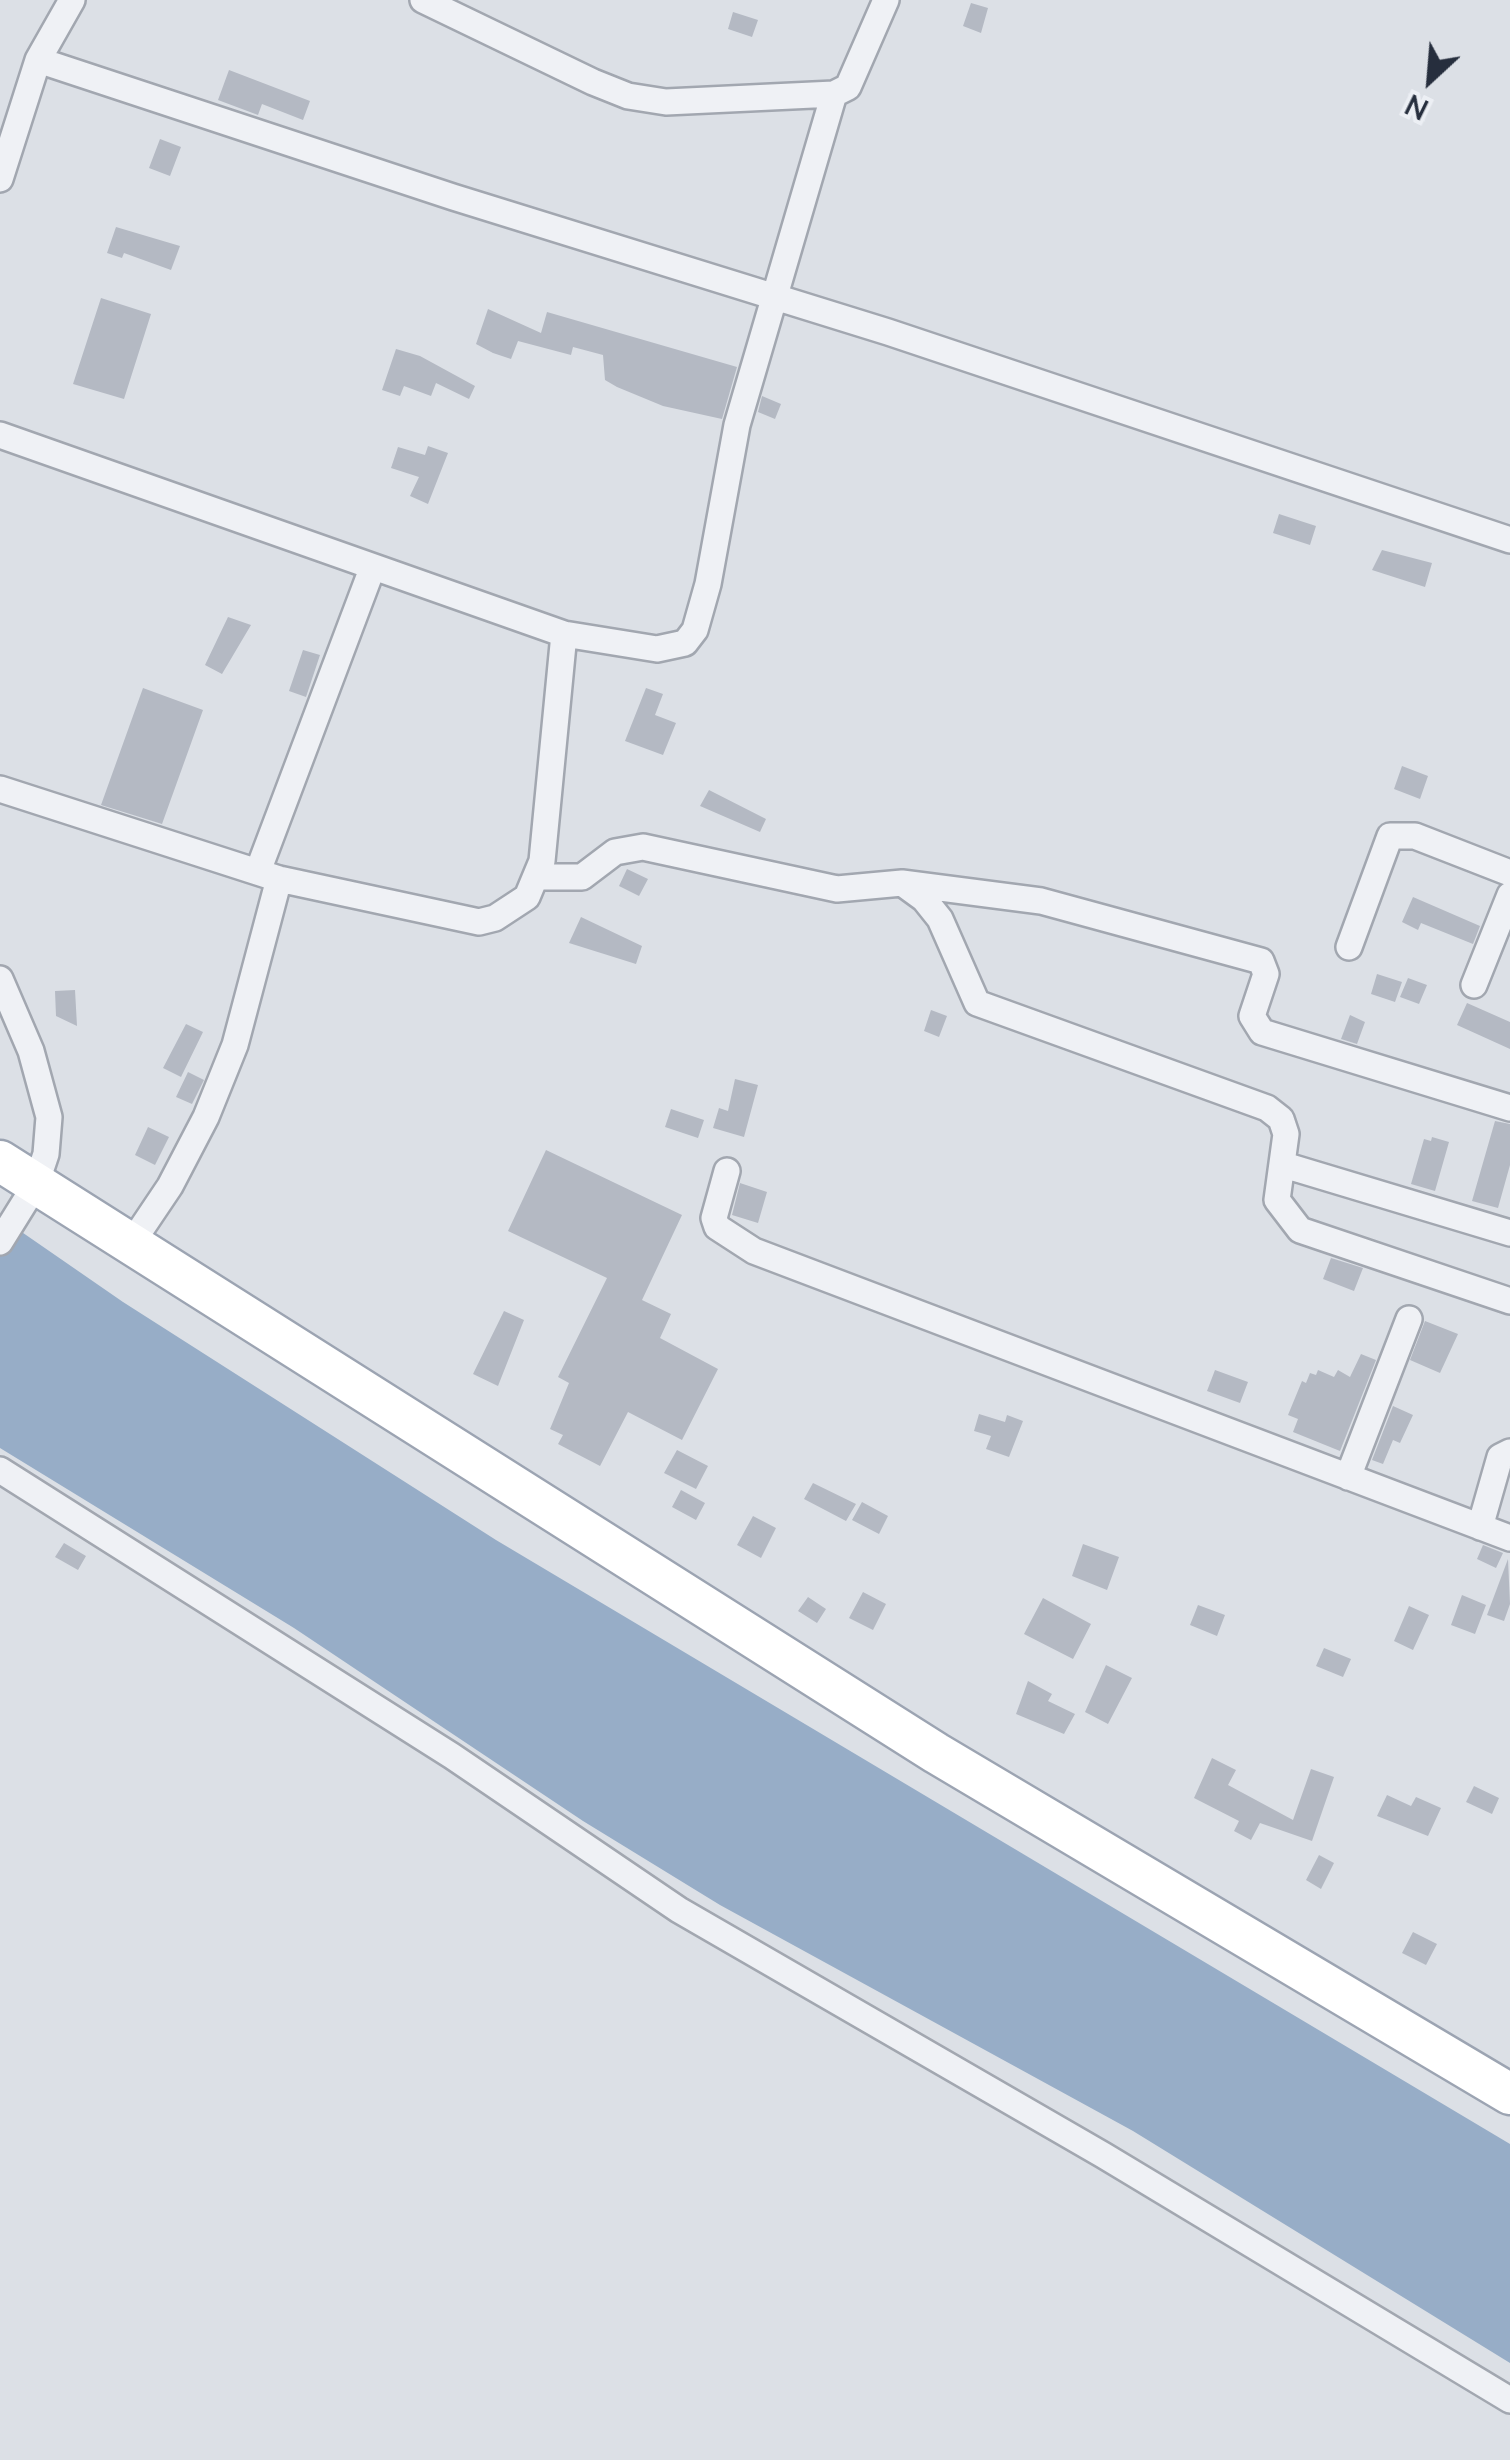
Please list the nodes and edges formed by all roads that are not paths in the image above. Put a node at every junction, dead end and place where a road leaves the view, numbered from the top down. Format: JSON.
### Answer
{"nodes":[{"id":1,"x":72,"y":0,"type":"edge"},
{"id":2,"x":423,"y":0,"type":"edge"},
{"id":3,"x":886,"y":0,"type":"edge"},
{"id":4,"x":38,"y":60,"type":"junction"},
{"id":5,"x":834,"y":94,"type":"junction"},
{"id":6,"x":0,"y":179,"type":"edge"},
{"id":7,"x":772,"y":298,"type":"junction"},
{"id":8,"x":0,"y":435,"type":"edge"},
{"id":9,"x":1510,"y":540,"type":"edge"},
{"id":10,"x":372,"y":569,"type":"junction"},
{"id":11,"x":564,"y":634,"type":"junction"},
{"id":12,"x":0,"y":789,"type":"edge"},
{"id":13,"x":1510,"y":874,"type":"edge"},
{"id":14,"x":268,"y":875,"type":"junction"},
{"id":15,"x":538,"y":877,"type":"junction"},
{"id":16,"x":902,"y":883,"type":"junction"},
{"id":17,"x":1510,"y":895,"type":"edge"},
{"id":18,"x":1349,"y":947,"type":"dead end"},
{"id":19,"x":0,"y":979,"type":"edge"},
{"id":20,"x":1474,"y":986,"type":"dead end"},
{"id":21,"x":1510,"y":1108,"type":"edge"},
{"id":22,"x":0,"y":1161,"type":"edge"},
{"id":23,"x":1284,"y":1165,"type":"junction"},
{"id":24,"x":726,"y":1172,"type":"dead end"},
{"id":25,"x":30,"y":1194,"type":"junction"},
{"id":26,"x":1510,"y":1233,"type":"edge"},
{"id":27,"x":0,"y":1242,"type":"edge"},
{"id":28,"x":131,"y":1244,"type":"junction"},
{"id":29,"x":1510,"y":1300,"type":"edge"},
{"id":30,"x":1410,"y":1319,"type":"dead end"},
{"id":31,"x":1510,"y":1452,"type":"edge"},
{"id":32,"x":0,"y":1470,"type":"edge"},
{"id":33,"x":1348,"y":1477,"type":"junction"},
{"id":34,"x":1480,"y":1526,"type":"junction"},
{"id":35,"x":1510,"y":1538,"type":"edge"},
{"id":36,"x":1510,"y":2094,"type":"edge"},
{"id":37,"x":1510,"y":2400,"type":"edge"}],
"edges":[{"from":1,"to":4,"type":"street"},
{"from":2,"to":5,"type":"street"},
{"from":3,"to":5,"type":"street"},
{"from":4,"to":6,"type":"street"},
{"from":4,"to":7,"type":"street"},
{"from":5,"to":7,"type":"street"},
{"from":7,"to":9,"type":"street"},
{"from":7,"to":11,"type":"street"},
{"from":8,"to":10,"type":"street"},
{"from":10,"to":11,"type":"street"},
{"from":10,"to":14,"type":"street"},
{"from":11,"to":15,"type":"street"},
{"from":12,"to":14,"type":"street"},
{"from":13,"to":18,"type":"street"},
{"from":14,"to":15,"type":"street"},
{"from":14,"to":28,"type":"street"},
{"from":15,"to":16,"type":"street"},
{"from":16,"to":21,"type":"street"},
{"from":16,"to":23,"type":"street"},
{"from":17,"to":20,"type":"street"},
{"from":19,"to":25,"type":"street"},
{"from":22,"to":25,"type":"main road"},
{"from":23,"to":26,"type":"street"},
{"from":23,"to":29,"type":"street"},
{"from":24,"to":33,"type":"street"},
{"from":25,"to":27,"type":"street"},
{"from":25,"to":28,"type":"main road"},
{"from":28,"to":36,"type":"main road"},
{"from":30,"to":33,"type":"street"},
{"from":31,"to":34,"type":"street"},
{"from":32,"to":37,"type":"street"},
{"from":33,"to":34,"type":"street"},
{"from":34,"to":35,"type":"street"}]}
